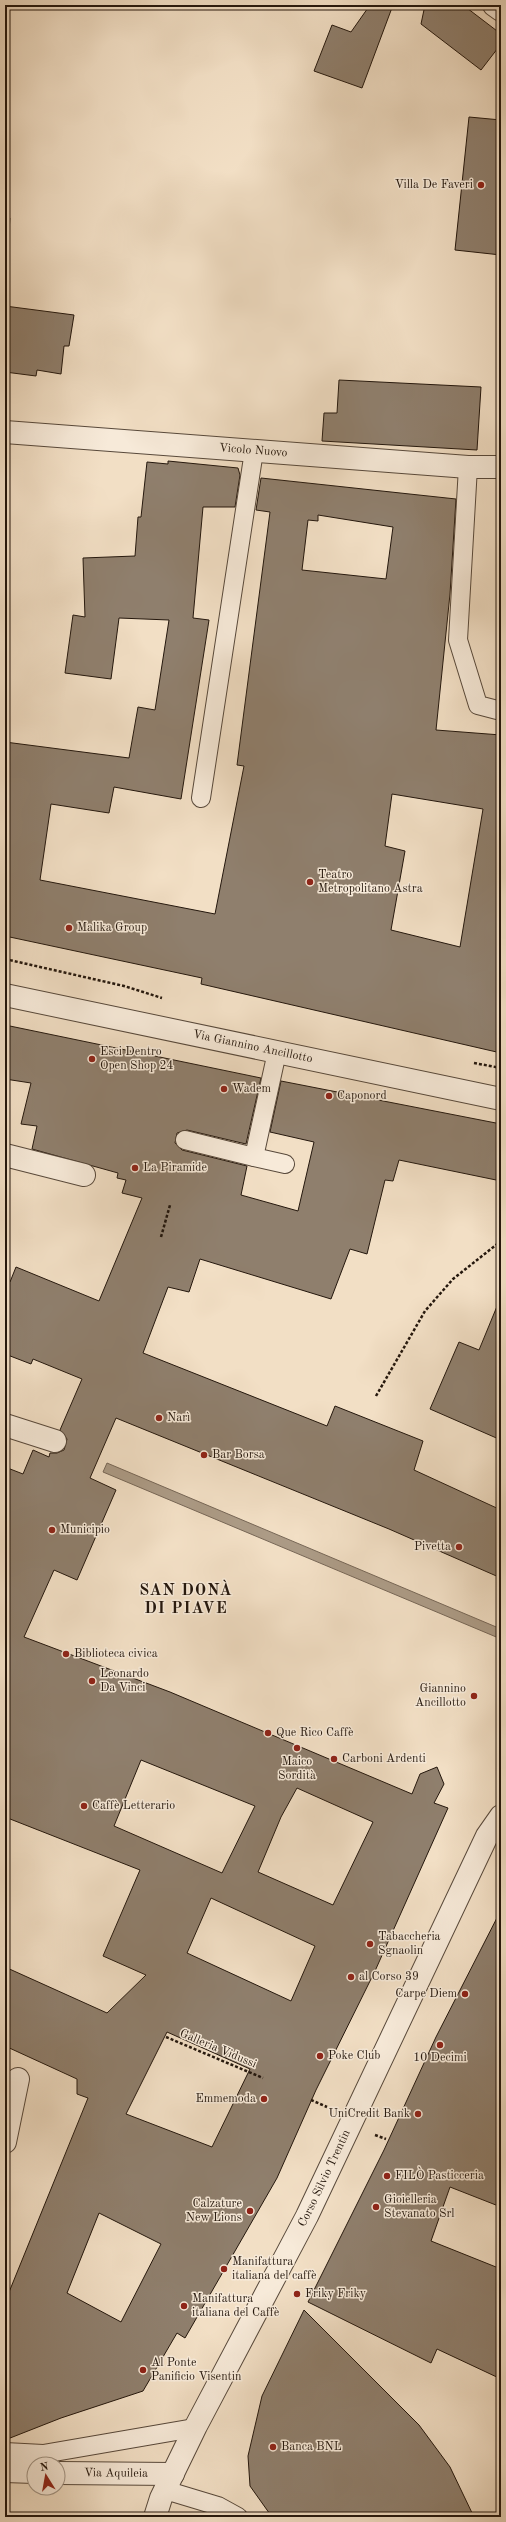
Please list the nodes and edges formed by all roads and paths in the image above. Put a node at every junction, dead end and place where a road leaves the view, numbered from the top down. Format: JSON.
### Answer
{"nodes":[{"id":1,"x":494,"y":5,"type":"edge"},
{"id":2,"x":501,"y":10,"type":"edge"},
{"id":3,"x":5,"y":432,"type":"edge"},
{"id":4,"x":254,"y":451,"type":"junction"},
{"id":5,"x":501,"y":466,"type":"edge"},
{"id":6,"x":468,"y":467,"type":"junction"},
{"id":7,"x":501,"y":711,"type":"edge"},
{"id":8,"x":201,"y":798,"type":"dead end"},
{"id":9,"x":5,"y":995,"type":"edge"},
{"id":10,"x":277,"y":1052,"type":"junction"},
{"id":11,"x":501,"y":1098,"type":"edge"},
{"id":12,"x":185,"y":1140,"type":"dead end"},
{"id":13,"x":5,"y":1155,"type":"edge"},
{"id":14,"x":254,"y":1157,"type":"junction"},
{"id":15,"x":285,"y":1164,"type":"dead end"},
{"id":16,"x":84,"y":1175,"type":"dead end"},
{"id":17,"x":170,"y":1205,"type":"dead end"},
{"id":18,"x":162,"y":1237,"type":"dead end"},
{"id":19,"x":501,"y":1240,"type":"edge"},
{"id":20,"x":376,"y":1396,"type":"dead end"},
{"id":21,"x":5,"y":1425,"type":"edge"},
{"id":22,"x":55,"y":1441,"type":"dead end"},
{"id":23,"x":501,"y":1816,"type":"edge"},
{"id":24,"x":166,"y":2037,"type":"dead end"},
{"id":25,"x":263,"y":2078,"type":"dead end"},
{"id":26,"x":18,"y":2079,"type":"dead end"},
{"id":27,"x":311,"y":2100,"type":"dead end"},
{"id":28,"x":331,"y":2109,"type":"dead end"},
{"id":29,"x":372,"y":2133,"type":"dead end"},
{"id":30,"x":386,"y":2139,"type":"dead end"},
{"id":31,"x":5,"y":2142,"type":"edge"},
{"id":32,"x":194,"y":2428,"type":"junction"},
{"id":33,"x":5,"y":2452,"type":"edge"},
{"id":34,"x":5,"y":2471,"type":"edge"},
{"id":35,"x":26,"y":2472,"type":"edge"},
{"id":36,"x":66,"y":2474,"type":"edge"},
{"id":37,"x":169,"y":2482,"type":"junction"},
{"id":38,"x":155,"y":2517,"type":"edge"},
{"id":39,"x":238,"y":2517,"type":"edge"}],
"edges":[{"from":1,"to":2,"type":"street"},
{"from":3,"to":4,"type":"street","name":"Vicolo Nuovo"},
{"from":4,"to":6,"type":"street","name":"Vicolo Nuovo"},
{"from":4,"to":8,"type":"lane"},
{"from":5,"to":6,"type":"street","name":"Vicolo Nuovo"},
{"from":6,"to":7,"type":"lane"},
{"from":9,"to":10,"type":"street","name":"Via Giannino Ancillotto"},
{"from":10,"to":11,"type":"street","name":"Via Giannino Ancillotto"},
{"from":10,"to":14,"type":"lane"},
{"from":12,"to":14,"type":"lane"},
{"from":13,"to":16,"type":"street"},
{"from":14,"to":15,"type":"lane"},
{"from":17,"to":18,"type":"path"},
{"from":19,"to":20,"type":"path"},
{"from":21,"to":22,"type":"street"},
{"from":23,"to":32,"type":"street","name":"Corso Silvio Trentin"},
{"from":24,"to":25,"type":"path","name":"Galleria Vidussi"},
{"from":26,"to":31,"type":"street"},
{"from":27,"to":28,"type":"path"},
{"from":29,"to":30,"type":"path"},
{"from":32,"to":33,"type":"lane"},
{"from":32,"to":37,"type":"street","name":"Corso Silvio Trentin"},
{"from":34,"to":35,"type":"street"},
{"from":36,"to":37,"type":"street","name":"Via Aquileia"},
{"from":37,"to":38,"type":"street","name":"Corso Silvio Trentin"},
{"from":37,"to":39,"type":"lane"}]}
